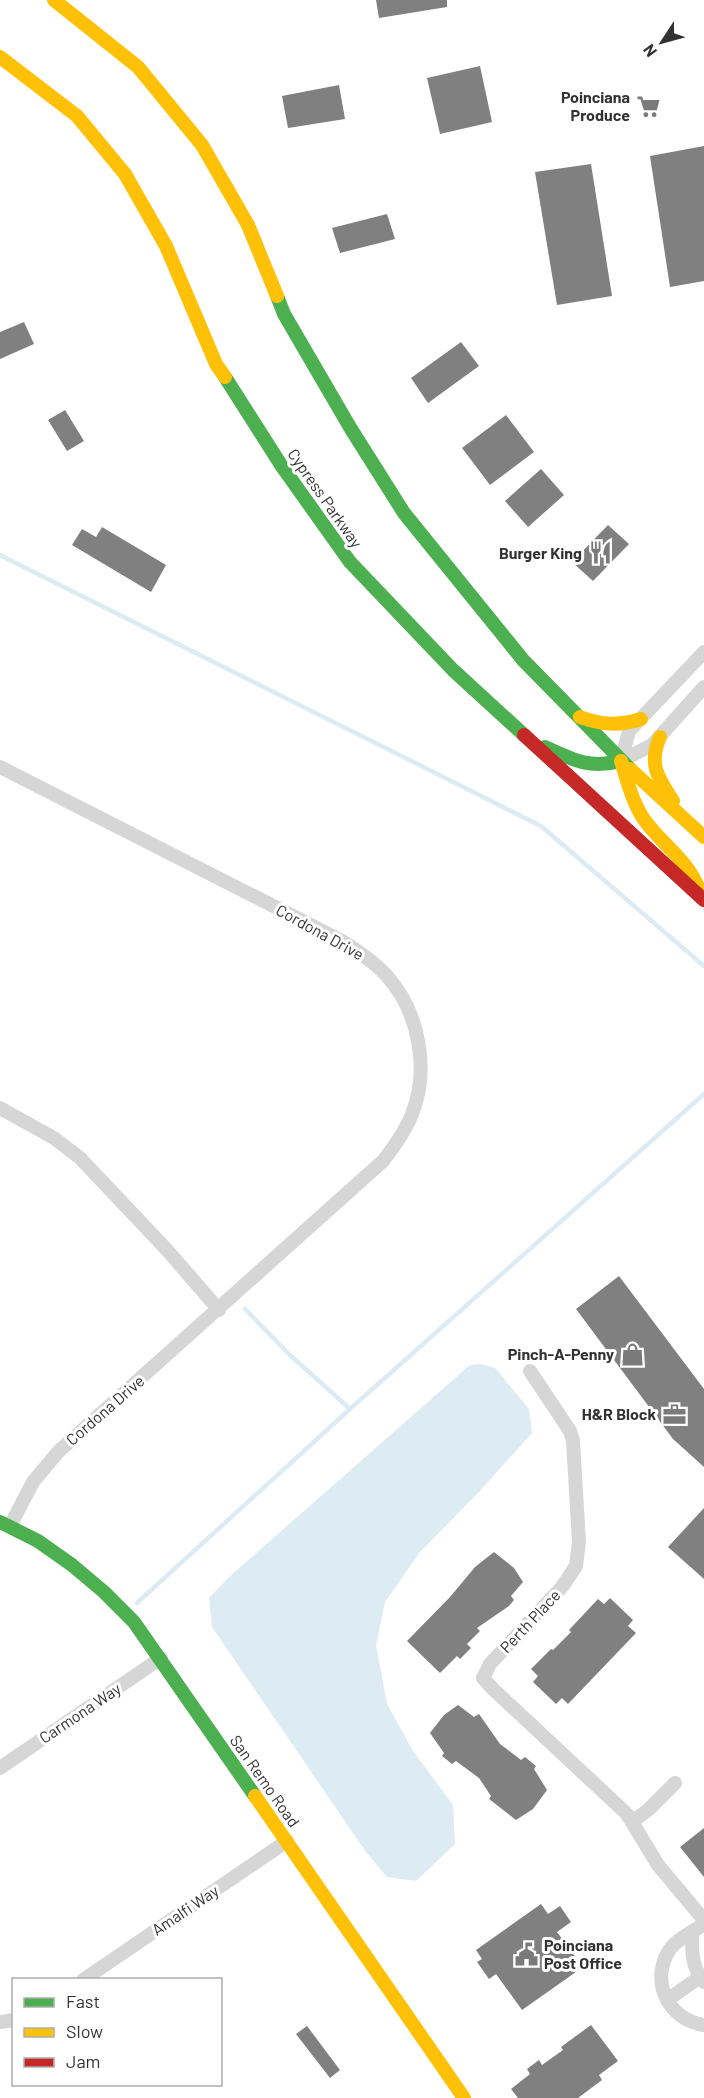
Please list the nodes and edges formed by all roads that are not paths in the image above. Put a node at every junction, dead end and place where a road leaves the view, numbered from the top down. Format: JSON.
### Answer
{"nodes":[{"id":1,"x":54,"y":0,"type":"edge"},
{"id":2,"x":0,"y":57,"type":"edge"},
{"id":3,"x":704,"y":652,"type":"edge"},
{"id":4,"x":704,"y":687,"type":"edge"},
{"id":5,"x":577,"y":716,"type":"junction"},
{"id":6,"x":641,"y":719,"type":"junction"},
{"id":7,"x":660,"y":737,"type":"junction"},
{"id":8,"x":529,"y":740,"type":"junction"},
{"id":9,"x":621,"y":761,"type":"junction"},
{"id":10,"x":0,"y":767,"type":"edge"},
{"id":11,"x":684,"y":818,"type":"junction"},
{"id":12,"x":704,"y":837,"type":"edge"},
{"id":13,"x":703,"y":899,"type":"edge"},
{"id":14,"x":0,"y":1108,"type":"edge"},
{"id":15,"x":219,"y":1310,"type":"junction"},
{"id":16,"x":530,"y":1371,"type":"dead end"},
{"id":17,"x":5,"y":1524,"type":"edge"},
{"id":18,"x":161,"y":1658,"type":"junction"},
{"id":19,"x":0,"y":1767,"type":"edge"},
{"id":20,"x":675,"y":1782,"type":"dead end"},
{"id":21,"x":632,"y":1822,"type":"junction"},
{"id":22,"x":287,"y":1841,"type":"junction"},
{"id":23,"x":704,"y":1922,"type":"edge"},
{"id":24,"x":692,"y":1932,"type":"junction"},
{"id":25,"x":86,"y":1978,"type":"edge"},
{"id":26,"x":702,"y":1979,"type":"edge"},
{"id":27,"x":667,"y":2000,"type":"junction"},
{"id":28,"x":704,"y":2025,"type":"edge"},
{"id":29,"x":464,"y":2098,"type":"edge"}],
"edges":[{"from":1,"to":5,"type":"main road"},
{"from":2,"to":8,"type":"main road","name":"Cypress Parkway"},
{"from":3,"to":6,"type":"street"},
{"from":4,"to":7,"type":"street"},
{"from":5,"to":6,"type":"main road"},
{"from":5,"to":9,"type":"main road"},
{"from":6,"to":9,"type":"street"},
{"from":7,"to":9,"type":"street"},
{"from":7,"to":11,"type":"main road"},
{"from":8,"to":9,"type":"main road"},
{"from":8,"to":13,"type":"main road","name":"Cypress Parkway"},
{"from":9,"to":11,"type":"main road"},
{"from":9,"to":13,"type":"main road"},
{"from":10,"to":15,"type":"street","name":"Cordona Drive"},
{"from":11,"to":12,"type":"main road"},
{"from":14,"to":15,"type":"street"},
{"from":15,"to":17,"type":"street","name":"Cordona Drive"},
{"from":16,"to":21,"type":"street","name":"Perth Place"},
{"from":17,"to":18,"type":"main road","name":"San Remo Road"},
{"from":18,"to":19,"type":"street","name":"Carmona Way"},
{"from":18,"to":22,"type":"main road","name":"San Remo Road"},
{"from":20,"to":21,"type":"street"},
{"from":21,"to":23,"type":"street","name":"Perth Place"},
{"from":22,"to":25,"type":"street","name":"Amalfi Way"},
{"from":22,"to":29,"type":"main road","name":"San Remo Road"},
{"from":23,"to":24,"type":"street"},
{"from":24,"to":26,"type":"street"},
{"from":24,"to":27,"type":"street"},
{"from":26,"to":27,"type":"street"},
{"from":27,"to":28,"type":"street"}]}
